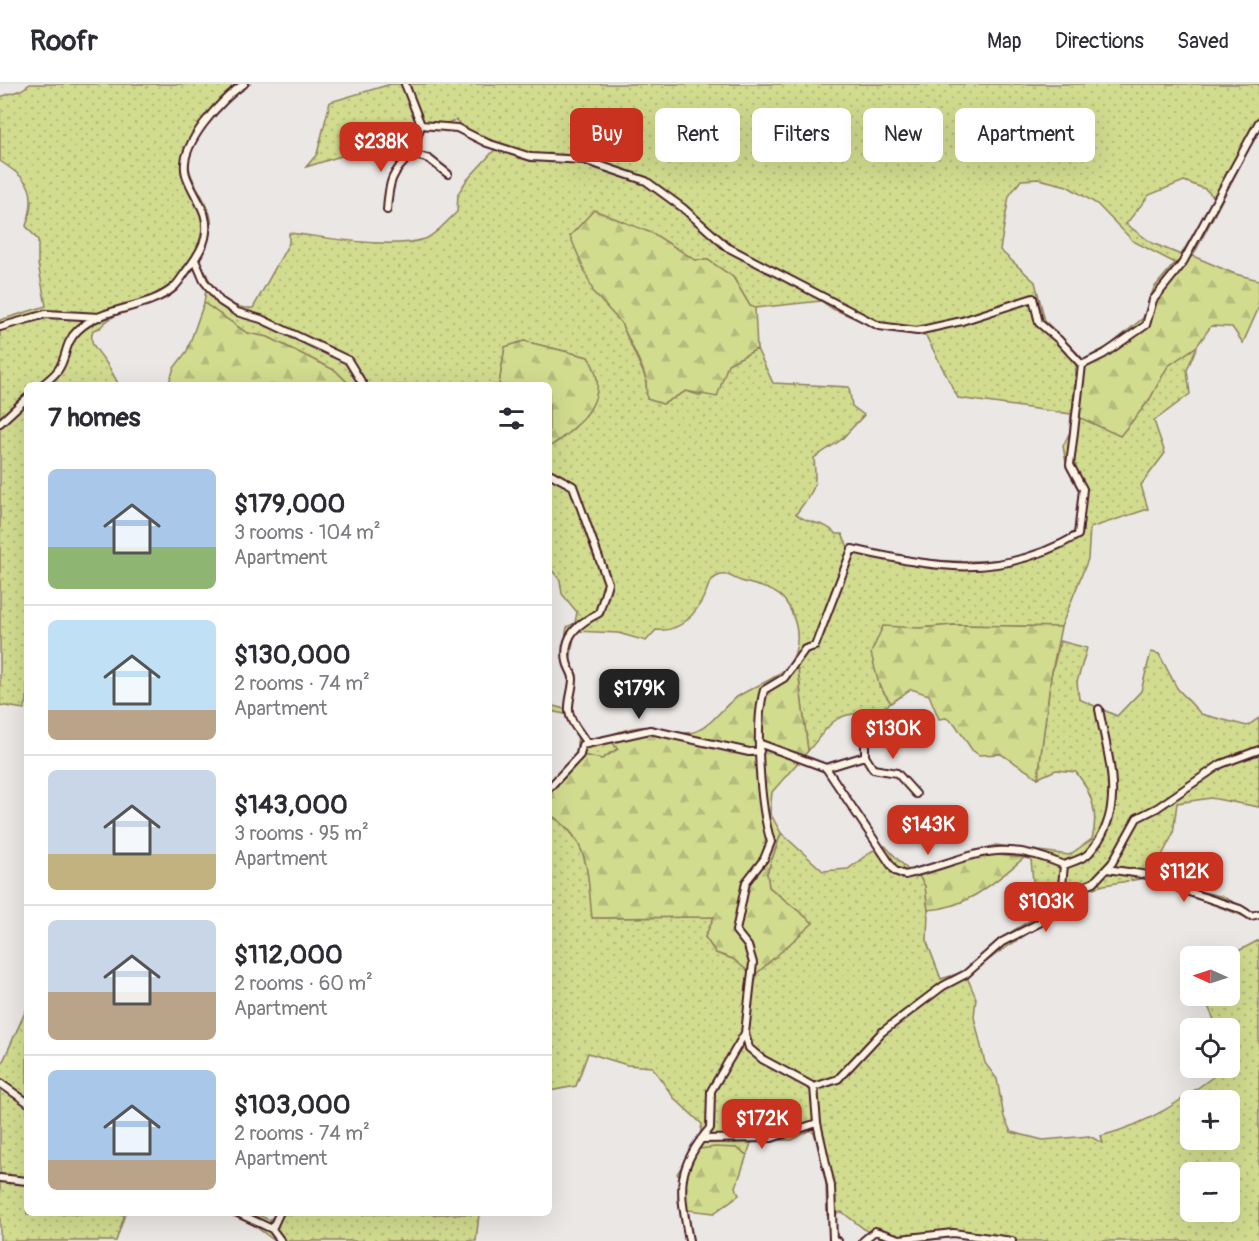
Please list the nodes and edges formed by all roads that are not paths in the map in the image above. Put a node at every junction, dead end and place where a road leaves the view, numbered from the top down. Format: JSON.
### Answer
{"nodes":[{"id":1,"x":244,"y":84,"type":"edge"},
{"id":2,"x":405,"y":84,"type":"edge"},
{"id":3,"x":1259,"y":122,"type":"edge"},
{"id":4,"x":422,"y":125,"type":"junction"},
{"id":5,"x":412,"y":154,"type":"junction"},
{"id":6,"x":448,"y":174,"type":"dead end"},
{"id":7,"x":387,"y":210,"type":"dead end"},
{"id":8,"x":195,"y":260,"type":"junction"},
{"id":9,"x":102,"y":317,"type":"junction"},
{"id":10,"x":0,"y":327,"type":"edge"},
{"id":11,"x":1082,"y":365,"type":"junction"},
{"id":12,"x":45,"y":382,"type":"edge"},
{"id":13,"x":362,"y":382,"type":"edge"},
{"id":14,"x":24,"y":401,"type":"edge"},
{"id":15,"x":0,"y":423,"type":"edge"},
{"id":16,"x":552,"y":475,"type":"edge"},
{"id":17,"x":1100,"y":709,"type":"dead end"},
{"id":18,"x":865,"y":729,"type":"dead end"},
{"id":19,"x":586,"y":744,"type":"junction"},
{"id":20,"x":760,"y":747,"type":"junction"},
{"id":21,"x":1259,"y":750,"type":"edge"},
{"id":22,"x":865,"y":756,"type":"junction"},
{"id":23,"x":826,"y":768,"type":"junction"},
{"id":24,"x":552,"y":785,"type":"edge"},
{"id":25,"x":916,"y":794,"type":"dead end"},
{"id":26,"x":1064,"y":865,"type":"junction"},
{"id":27,"x":1107,"y":868,"type":"junction"},
{"id":28,"x":1061,"y":896,"type":"junction"},
{"id":29,"x":1259,"y":914,"type":"edge"},
{"id":30,"x":745,"y":1032,"type":"junction"},
{"id":31,"x":0,"y":1083,"type":"edge"},
{"id":32,"x":814,"y":1087,"type":"junction"},
{"id":33,"x":24,"y":1100,"type":"edge"},
{"id":34,"x":817,"y":1123,"type":"junction"},
{"id":35,"x":701,"y":1139,"type":"junction"},
{"id":36,"x":0,"y":1178,"type":"edge"},
{"id":37,"x":24,"y":1181,"type":"edge"},
{"id":38,"x":244,"y":1216,"type":"edge"},
{"id":39,"x":278,"y":1216,"type":"edge"},
{"id":40,"x":272,"y":1229,"type":"junction"},
{"id":41,"x":834,"y":1240,"type":"edge"},
{"id":42,"x":280,"y":1241,"type":"edge"},
{"id":43,"x":689,"y":1241,"type":"edge"},
{"id":44,"x":863,"y":1241,"type":"edge"},
{"id":45,"x":1012,"y":1241,"type":"edge"}],
"edges":[{"from":1,"to":8,"type":"street"},
{"from":2,"to":4,"type":"street"},
{"from":3,"to":11,"type":"street"},
{"from":4,"to":5,"type":"street"},
{"from":4,"to":11,"type":"street"},
{"from":5,"to":6,"type":"street"},
{"from":5,"to":7,"type":"street"},
{"from":8,"to":9,"type":"street"},
{"from":8,"to":13,"type":"street"},
{"from":9,"to":10,"type":"street"},
{"from":9,"to":12,"type":"street"},
{"from":11,"to":20,"type":"street"},
{"from":14,"to":15,"type":"street"},
{"from":16,"to":19,"type":"street"},
{"from":17,"to":26,"type":"street"},
{"from":18,"to":22,"type":"street"},
{"from":19,"to":20,"type":"street"},
{"from":19,"to":24,"type":"street"},
{"from":20,"to":23,"type":"street"},
{"from":20,"to":30,"type":"street"},
{"from":21,"to":27,"type":"street"},
{"from":22,"to":23,"type":"street"},
{"from":22,"to":25,"type":"street"},
{"from":23,"to":26,"type":"street"},
{"from":26,"to":28,"type":"street"},
{"from":27,"to":28,"type":"street"},
{"from":27,"to":29,"type":"street"},
{"from":28,"to":32,"type":"street"},
{"from":30,"to":32,"type":"street"},
{"from":30,"to":35,"type":"street"},
{"from":31,"to":33,"type":"street"},
{"from":32,"to":34,"type":"street"},
{"from":34,"to":35,"type":"street"},
{"from":34,"to":41,"type":"street"},
{"from":35,"to":43,"type":"street"},
{"from":36,"to":37,"type":"street"},
{"from":38,"to":40,"type":"street"},
{"from":39,"to":40,"type":"street"},
{"from":40,"to":42,"type":"street"},
{"from":44,"to":45,"type":"street"}]}
